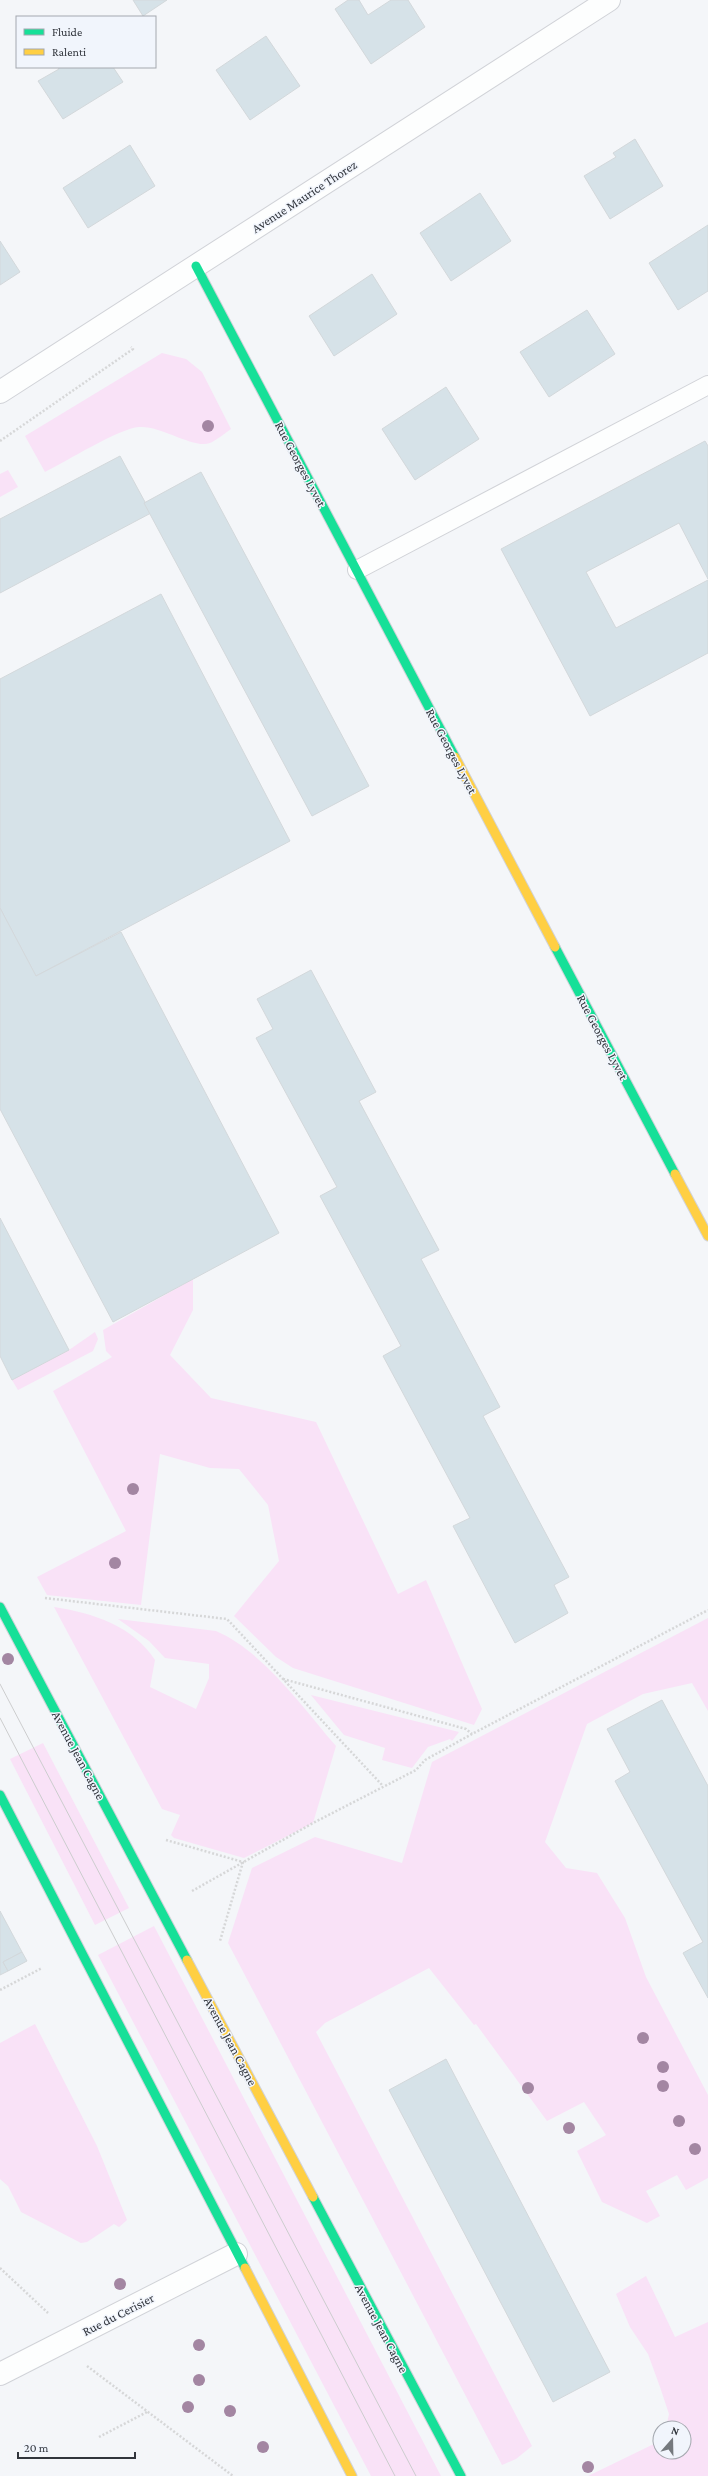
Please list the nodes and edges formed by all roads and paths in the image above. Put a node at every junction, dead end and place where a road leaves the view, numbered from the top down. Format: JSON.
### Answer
{"nodes":[{"id":1,"x":609,"y":0,"type":"edge"},
{"id":2,"x":196,"y":266,"type":"junction"},
{"id":3,"x":113,"y":320,"type":"junction"},
{"id":4,"x":708,"y":385,"type":"edge"},
{"id":5,"x":0,"y":392,"type":"edge"},
{"id":6,"x":0,"y":441,"type":"edge"},
{"id":7,"x":357,"y":570,"type":"junction"},
{"id":8,"x":708,"y":1236,"type":"edge"},
{"id":9,"x":45,"y":1598,"type":"dead end"},
{"id":10,"x":0,"y":1607,"type":"edge"},
{"id":11,"x":708,"y":1610,"type":"edge"},
{"id":12,"x":283,"y":1679,"type":"junction"},
{"id":13,"x":472,"y":1734,"type":"junction"},
{"id":14,"x":382,"y":1786,"type":"junction"},
{"id":15,"x":0,"y":1796,"type":"edge"},
{"id":16,"x":166,"y":1840,"type":"dead end"},
{"id":17,"x":243,"y":1862,"type":"junction"},
{"id":18,"x":192,"y":1891,"type":"dead end"},
{"id":19,"x":220,"y":1941,"type":"dead end"},
{"id":20,"x":42,"y":1968,"type":"dead end"},
{"id":21,"x":0,"y":1990,"type":"edge"},
{"id":22,"x":236,"y":2254,"type":"junction"},
{"id":23,"x":0,"y":2268,"type":"edge"},
{"id":24,"x":66,"y":2340,"type":"junction"},
{"id":25,"x":0,"y":2374,"type":"edge"},
{"id":26,"x":148,"y":2412,"type":"junction"},
{"id":27,"x":99,"y":2437,"type":"dead end"},
{"id":28,"x":233,"y":2476,"type":"edge"},
{"id":29,"x":352,"y":2476,"type":"edge"},
{"id":30,"x":461,"y":2476,"type":"edge"}],
"edges":[{"from":1,"to":2,"type":"street","name":"Avenue Maurice Thorez"},
{"from":2,"to":3,"type":"street","name":"Avenue Maurice Thorez"},
{"from":2,"to":7,"type":"street","name":"Rue Georges Lyvet"},
{"from":3,"to":5,"type":"street","name":"Avenue Maurice Thorez"},
{"from":3,"to":6,"type":"path"},
{"from":4,"to":7,"type":"lane"},
{"from":7,"to":8,"type":"street","name":"Rue Georges Lyvet"},
{"from":9,"to":12,"type":"path"},
{"from":10,"to":30,"type":"street","name":"Avenue Jean Cagne"},
{"from":11,"to":13,"type":"path"},
{"from":12,"to":13,"type":"path"},
{"from":12,"to":14,"type":"path"},
{"from":13,"to":14,"type":"path"},
{"from":14,"to":17,"type":"path"},
{"from":15,"to":22,"type":"street"},
{"from":16,"to":17,"type":"path"},
{"from":17,"to":18,"type":"path"},
{"from":17,"to":19,"type":"path"},
{"from":20,"to":21,"type":"path"},
{"from":22,"to":24,"type":"street","name":"Rue du Cerisier"},
{"from":22,"to":29,"type":"street"},
{"from":23,"to":24,"type":"path"},
{"from":24,"to":25,"type":"street","name":"Rue du Cerisier"},
{"from":24,"to":26,"type":"path"},
{"from":26,"to":27,"type":"path"},
{"from":26,"to":28,"type":"path"}]}
